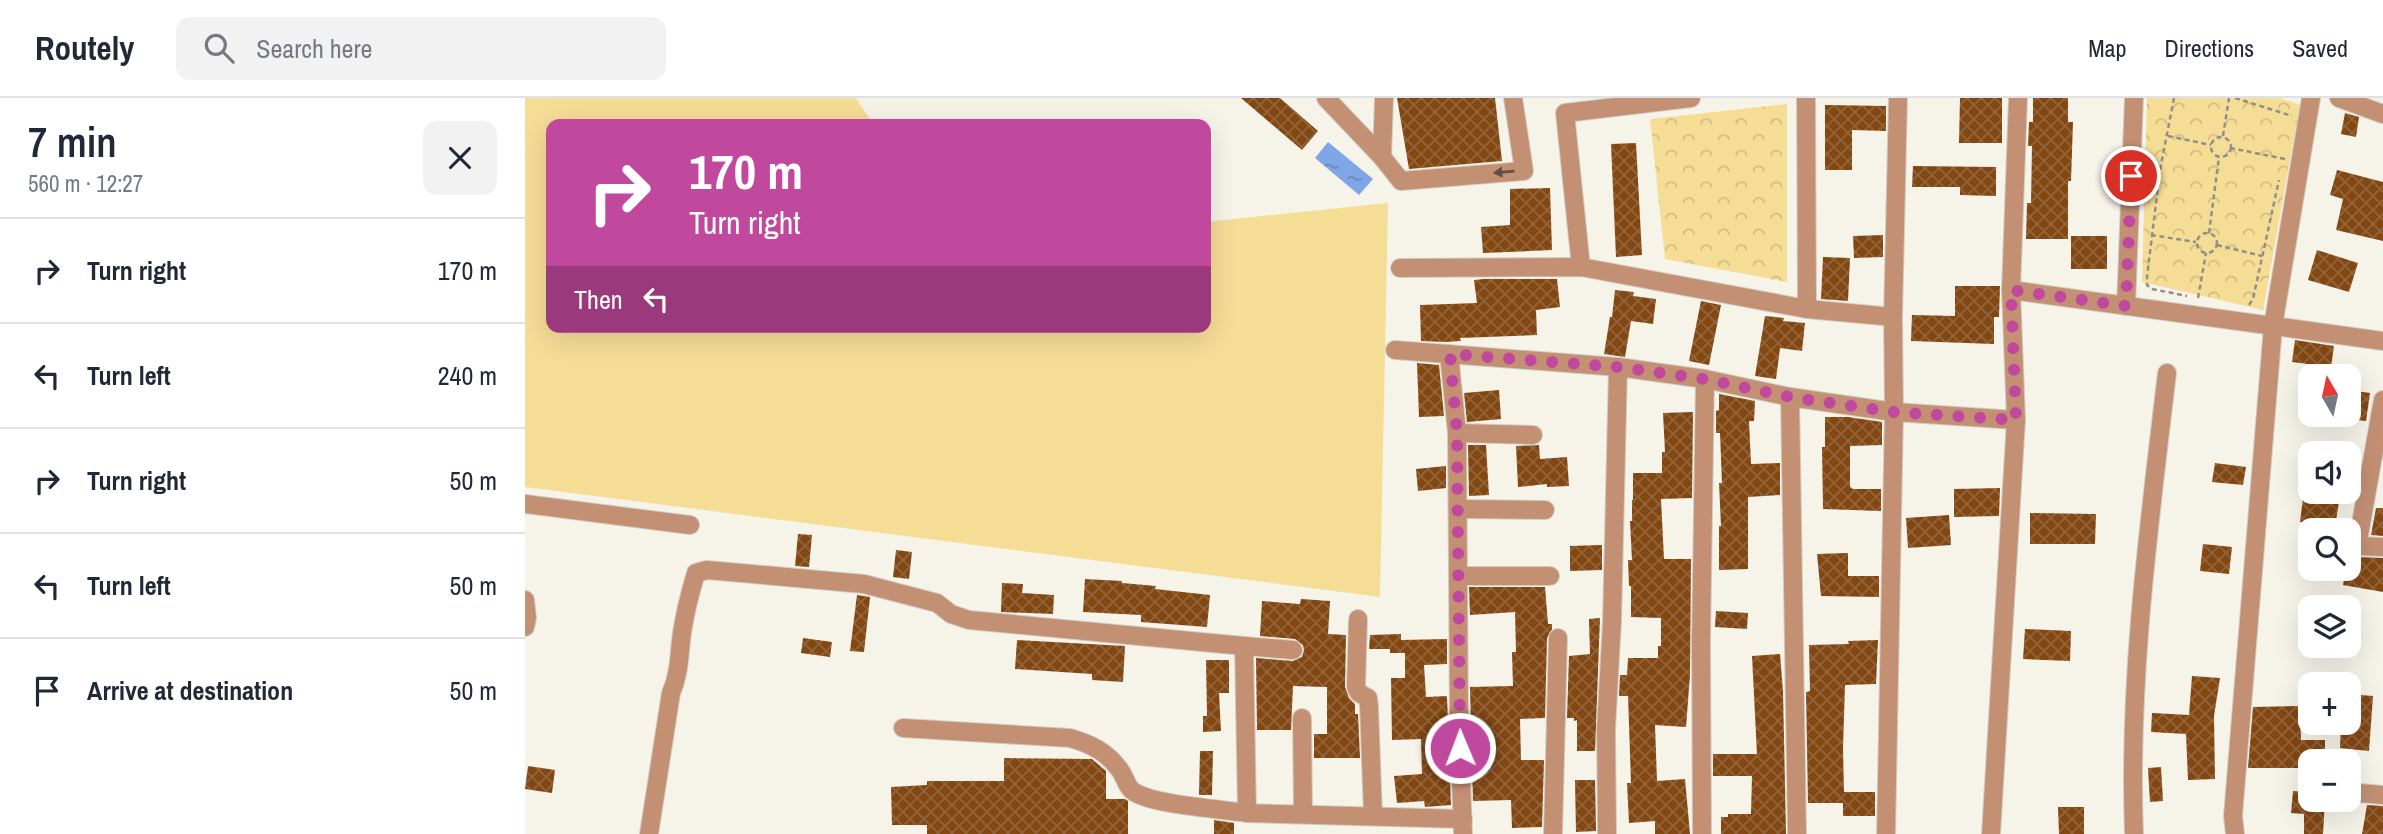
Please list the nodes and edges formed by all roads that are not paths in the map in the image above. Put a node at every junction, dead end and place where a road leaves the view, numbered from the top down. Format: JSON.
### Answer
{"nodes":[{"id":1,"x":1326,"y":98,"type":"edge"},
{"id":2,"x":1384,"y":98,"type":"edge"},
{"id":3,"x":1513,"y":98,"type":"edge"},
{"id":4,"x":1691,"y":98,"type":"edge"},
{"id":5,"x":1806,"y":98,"type":"edge"},
{"id":6,"x":1898,"y":98,"type":"edge"},
{"id":7,"x":2018,"y":98,"type":"edge"},
{"id":8,"x":2134,"y":98,"type":"edge"},
{"id":9,"x":2311,"y":98,"type":"edge"},
{"id":10,"x":2339,"y":98,"type":"edge"},
{"id":11,"x":2383,"y":114,"type":"edge"},
{"id":12,"x":1382,"y":157,"type":"junction"},
{"id":13,"x":1581,"y":267,"type":"junction"},
{"id":14,"x":1400,"y":268,"type":"dead end"},
{"id":15,"x":2011,"y":290,"type":"junction"},
{"id":16,"x":2126,"y":306,"type":"junction"},
{"id":17,"x":1807,"y":309,"type":"junction"},
{"id":18,"x":1893,"y":317,"type":"junction"},
{"id":19,"x":2273,"y":326,"type":"junction"},
{"id":20,"x":2383,"y":341,"type":"edge"},
{"id":21,"x":1395,"y":350,"type":"dead end"},
{"id":22,"x":1450,"y":354,"type":"junction"},
{"id":23,"x":1618,"y":367,"type":"junction"},
{"id":24,"x":2167,"y":373,"type":"dead end"},
{"id":25,"x":1705,"y":379,"type":"junction"},
{"id":26,"x":1790,"y":397,"type":"junction"},
{"id":27,"x":2383,"y":400,"type":"edge"},
{"id":28,"x":1894,"y":412,"type":"junction"},
{"id":29,"x":2016,"y":420,"type":"junction"},
{"id":30,"x":1457,"y":433,"type":"junction"},
{"id":31,"x":1533,"y":435,"type":"dead end"},
{"id":32,"x":2378,"y":463,"type":"edge"},
{"id":33,"x":525,"y":504,"type":"edge"},
{"id":34,"x":1458,"y":509,"type":"junction"},
{"id":35,"x":1545,"y":510,"type":"dead end"},
{"id":36,"x":690,"y":525,"type":"dead end"},
{"id":37,"x":2383,"y":547,"type":"edge"},
{"id":38,"x":1459,"y":576,"type":"junction"},
{"id":39,"x":1551,"y":576,"type":"dead end"},
{"id":40,"x":525,"y":600,"type":"edge"},
{"id":41,"x":1358,"y":619,"type":"dead end"},
{"id":42,"x":525,"y":627,"type":"edge"},
{"id":43,"x":1558,"y":638,"type":"dead end"},
{"id":44,"x":1244,"y":646,"type":"junction"},
{"id":45,"x":1293,"y":650,"type":"dead end"},
{"id":46,"x":1302,"y":718,"type":"dead end"},
{"id":47,"x":903,"y":727,"type":"dead end"},
{"id":48,"x":2361,"y":793,"type":"edge"},
{"id":49,"x":2383,"y":795,"type":"edge"},
{"id":50,"x":1247,"y":813,"type":"junction"},
{"id":51,"x":1303,"y":814,"type":"junction"},
{"id":52,"x":1373,"y":816,"type":"junction"},
{"id":53,"x":1463,"y":826,"type":"edge"},
{"id":54,"x":649,"y":834,"type":"edge"},
{"id":55,"x":1553,"y":834,"type":"edge"},
{"id":56,"x":1607,"y":834,"type":"edge"},
{"id":57,"x":1702,"y":834,"type":"edge"},
{"id":58,"x":1797,"y":834,"type":"edge"},
{"id":59,"x":1886,"y":834,"type":"edge"},
{"id":60,"x":1991,"y":834,"type":"edge"},
{"id":61,"x":2134,"y":834,"type":"edge"},
{"id":62,"x":2235,"y":834,"type":"edge"}],
"edges":[{"from":1,"to":12,"type":"street"},
{"from":2,"to":12,"type":"street"},
{"from":3,"to":12,"type":"street","one_way":true},
{"from":4,"to":13,"type":"street"},
{"from":5,"to":17,"type":"street"},
{"from":6,"to":18,"type":"street"},
{"from":7,"to":15,"type":"street"},
{"from":8,"to":16,"type":"street"},
{"from":9,"to":19,"type":"street"},
{"from":10,"to":11,"type":"street"},
{"from":13,"to":14,"type":"street"},
{"from":13,"to":17,"type":"street"},
{"from":15,"to":16,"type":"street"},
{"from":15,"to":29,"type":"street"},
{"from":16,"to":19,"type":"street"},
{"from":17,"to":18,"type":"street"},
{"from":18,"to":28,"type":"street"},
{"from":19,"to":20,"type":"street"},
{"from":19,"to":62,"type":"street"},
{"from":21,"to":22,"type":"street"},
{"from":22,"to":23,"type":"street"},
{"from":22,"to":30,"type":"street"},
{"from":23,"to":25,"type":"street"},
{"from":23,"to":56,"type":"street"},
{"from":24,"to":61,"type":"street"},
{"from":25,"to":26,"type":"street"},
{"from":25,"to":57,"type":"street"},
{"from":26,"to":28,"type":"street"},
{"from":26,"to":58,"type":"street"},
{"from":27,"to":32,"type":"street"},
{"from":28,"to":29,"type":"street"},
{"from":28,"to":59,"type":"street"},
{"from":29,"to":60,"type":"street"},
{"from":30,"to":31,"type":"street"},
{"from":30,"to":34,"type":"street"},
{"from":32,"to":37,"type":"street"},
{"from":33,"to":36,"type":"street"},
{"from":34,"to":35,"type":"street"},
{"from":34,"to":38,"type":"street"},
{"from":38,"to":39,"type":"street"},
{"from":38,"to":53,"type":"street"},
{"from":40,"to":42,"type":"street"},
{"from":41,"to":52,"type":"street"},
{"from":43,"to":55,"type":"street"},
{"from":44,"to":45,"type":"street"},
{"from":44,"to":50,"type":"street"},
{"from":44,"to":54,"type":"street"},
{"from":46,"to":51,"type":"street"},
{"from":47,"to":50,"type":"street"},
{"from":48,"to":49,"type":"street"},
{"from":50,"to":51,"type":"street"},
{"from":51,"to":52,"type":"street"},
{"from":52,"to":53,"type":"street"}]}
